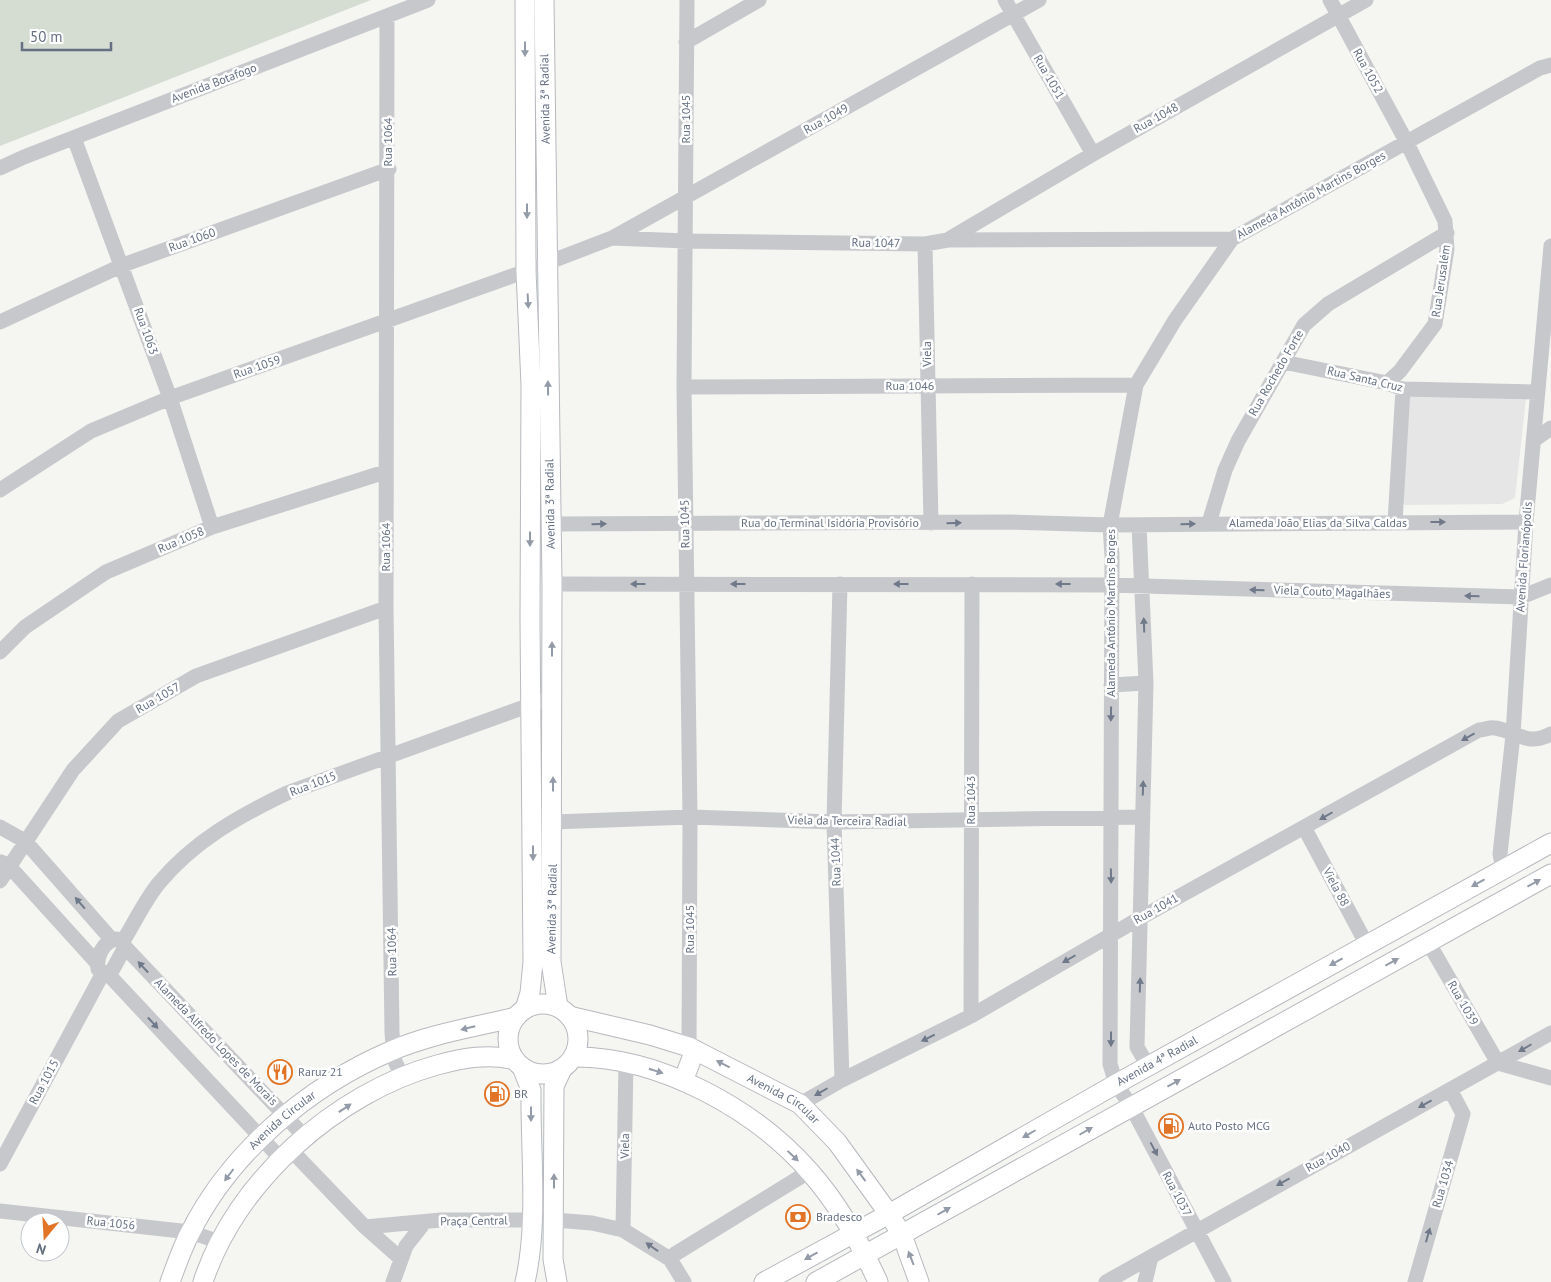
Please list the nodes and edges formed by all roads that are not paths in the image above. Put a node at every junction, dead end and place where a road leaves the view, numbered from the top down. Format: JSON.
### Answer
{"nodes":[{"id":1,"x":428,"y":0,"type":"edge"},
{"id":2,"x":525,"y":0,"type":"edge"},
{"id":3,"x":544,"y":0,"type":"edge"},
{"id":4,"x":687,"y":0,"type":"edge"},
{"id":5,"x":759,"y":0,"type":"edge"},
{"id":6,"x":1004,"y":0,"type":"edge"},
{"id":7,"x":1039,"y":0,"type":"edge"},
{"id":8,"x":1330,"y":0,"type":"edge"},
{"id":9,"x":1366,"y":0,"type":"edge"},
{"id":10,"x":1013,"y":15,"type":"junction"},
{"id":11,"x":1338,"y":15,"type":"junction"},
{"id":12,"x":387,"y":16,"type":"junction"},
{"id":13,"x":686,"y":42,"type":"junction"},
{"id":14,"x":1551,"y":65,"type":"edge"},
{"id":15,"x":74,"y":138,"type":"junction"},
{"id":16,"x":1406,"y":141,"type":"junction"},
{"id":17,"x":1093,"y":154,"type":"junction"},
{"id":18,"x":0,"y":168,"type":"edge"},
{"id":19,"x":389,"y":169,"type":"junction"},
{"id":20,"x":686,"y":198,"type":"junction"},
{"id":21,"x":1447,"y":233,"type":"junction"},
{"id":22,"x":612,"y":238,"type":"junction"},
{"id":23,"x":1232,"y":239,"type":"junction"},
{"id":24,"x":948,"y":240,"type":"junction"},
{"id":25,"x":686,"y":241,"type":"junction"},
{"id":26,"x":925,"y":244,"type":"junction"},
{"id":27,"x":1551,"y":246,"type":"edge"},
{"id":28,"x":546,"y":264,"type":"junction"},
{"id":29,"x":123,"y":265,"type":"junction"},
{"id":30,"x":1550,"y":267,"type":"edge"},
{"id":31,"x":526,"y":271,"type":"junction"},
{"id":32,"x":0,"y":322,"type":"edge"},
{"id":33,"x":385,"y":322,"type":"junction"},
{"id":34,"x":1284,"y":362,"type":"junction"},
{"id":35,"x":1387,"y":383,"type":"junction"},
{"id":36,"x":531,"y":385,"type":"junction"},
{"id":37,"x":1136,"y":385,"type":"junction"},
{"id":38,"x":928,"y":386,"type":"junction"},
{"id":39,"x":684,"y":387,"type":"junction"},
{"id":40,"x":1403,"y":389,"type":"junction"},
{"id":41,"x":1538,"y":397,"type":"junction"},
{"id":42,"x":170,"y":398,"type":"junction"},
{"id":43,"x":1551,"y":413,"type":"edge"},
{"id":44,"x":1551,"y":428,"type":"edge"},
{"id":45,"x":1534,"y":440,"type":"junction"},
{"id":46,"x":385,"y":472,"type":"junction"},
{"id":47,"x":0,"y":490,"type":"edge"},
{"id":48,"x":1395,"y":522,"type":"junction"},
{"id":49,"x":1526,"y":522,"type":"junction"},
{"id":50,"x":685,"y":523,"type":"junction"},
{"id":51,"x":931,"y":523,"type":"junction"},
{"id":52,"x":1209,"y":523,"type":"junction"},
{"id":53,"x":551,"y":524,"type":"junction"},
{"id":54,"x":1110,"y":525,"type":"junction"},
{"id":55,"x":1139,"y":525,"type":"junction"},
{"id":56,"x":212,"y":527,"type":"junction"},
{"id":57,"x":552,"y":584,"type":"junction"},
{"id":58,"x":686,"y":584,"type":"junction"},
{"id":59,"x":840,"y":584,"type":"junction"},
{"id":60,"x":972,"y":584,"type":"junction"},
{"id":61,"x":1112,"y":585,"type":"junction"},
{"id":62,"x":1551,"y":585,"type":"edge"},
{"id":63,"x":1143,"y":587,"type":"junction"},
{"id":64,"x":1521,"y":598,"type":"junction"},
{"id":65,"x":386,"y":608,"type":"junction"},
{"id":66,"x":530,"y":621,"type":"junction"},
{"id":67,"x":0,"y":652,"type":"edge"},
{"id":68,"x":1146,"y":683,"type":"junction"},
{"id":69,"x":1111,"y":685,"type":"junction"},
{"id":70,"x":552,"y":697,"type":"junction"},
{"id":71,"x":532,"y":704,"type":"junction"},
{"id":72,"x":1513,"y":735,"type":"junction"},
{"id":73,"x":1546,"y":736,"type":"edge"},
{"id":74,"x":389,"y":755,"type":"junction"},
{"id":75,"x":1510,"y":763,"type":"junction"},
{"id":76,"x":690,"y":817,"type":"junction"},
{"id":77,"x":1142,"y":817,"type":"junction"},
{"id":78,"x":1110,"y":818,"type":"junction"},
{"id":79,"x":971,"y":821,"type":"junction"},
{"id":80,"x":553,"y":822,"type":"junction"},
{"id":81,"x":834,"y":822,"type":"junction"},
{"id":82,"x":0,"y":827,"type":"edge"},
{"id":83,"x":1305,"y":829,"type":"junction"},
{"id":84,"x":25,"y":841,"type":"junction"},
{"id":85,"x":1551,"y":842,"type":"edge"},
{"id":86,"x":4,"y":863,"type":"edge"},
{"id":87,"x":1503,"y":869,"type":"junction"},
{"id":88,"x":1551,"y":874,"type":"edge"},
{"id":89,"x":0,"y":881,"type":"edge"},
{"id":90,"x":1142,"y":917,"type":"junction"},
{"id":91,"x":1112,"y":934,"type":"junction"},
{"id":92,"x":1428,"y":942,"type":"junction"},
{"id":93,"x":120,"y":943,"type":"junction"},
{"id":94,"x":1367,"y":945,"type":"junction"},
{"id":95,"x":103,"y":970,"type":"junction"},
{"id":96,"x":564,"y":1011,"type":"junction"},
{"id":97,"x":520,"y":1013,"type":"junction"},
{"id":98,"x":971,"y":1016,"type":"junction"},
{"id":99,"x":1551,"y":1033,"type":"edge"},
{"id":100,"x":692,"y":1049,"type":"junction"},
{"id":101,"x":393,"y":1050,"type":"junction"},
{"id":102,"x":626,"y":1062,"type":"junction"},
{"id":103,"x":568,"y":1063,"type":"junction"},
{"id":104,"x":1498,"y":1063,"type":"junction"},
{"id":105,"x":518,"y":1064,"type":"junction"},
{"id":106,"x":1148,"y":1066,"type":"junction"},
{"id":107,"x":402,"y":1077,"type":"junction"},
{"id":108,"x":1551,"y":1078,"type":"edge"},
{"id":109,"x":842,"y":1080,"type":"junction"},
{"id":110,"x":683,"y":1081,"type":"junction"},
{"id":111,"x":1116,"y":1084,"type":"junction"},
{"id":112,"x":1446,"y":1092,"type":"junction"},
{"id":113,"x":800,"y":1104,"type":"junction"},
{"id":114,"x":1131,"y":1106,"type":"junction"},
{"id":115,"x":286,"y":1115,"type":"junction"},
{"id":116,"x":305,"y":1137,"type":"junction"},
{"id":117,"x":261,"y":1138,"type":"junction"},
{"id":118,"x":286,"y":1155,"type":"junction"},
{"id":119,"x":0,"y":1164,"type":"edge"},
{"id":120,"x":810,"y":1171,"type":"junction"},
{"id":121,"x":0,"y":1211,"type":"edge"},
{"id":122,"x":889,"y":1214,"type":"junction"},
{"id":123,"x":532,"y":1220,"type":"junction"},
{"id":124,"x":554,"y":1220,"type":"junction"},
{"id":125,"x":424,"y":1223,"type":"junction"},
{"id":126,"x":365,"y":1227,"type":"junction"},
{"id":127,"x":623,"y":1230,"type":"junction"},
{"id":128,"x":1196,"y":1230,"type":"junction"},
{"id":129,"x":190,"y":1232,"type":"junction"},
{"id":130,"x":854,"y":1232,"type":"junction"},
{"id":131,"x":902,"y":1235,"type":"junction"},
{"id":132,"x":220,"y":1242,"type":"junction"},
{"id":133,"x":865,"y":1254,"type":"junction"},
{"id":134,"x":400,"y":1258,"type":"junction"},
{"id":135,"x":1151,"y":1258,"type":"junction"},
{"id":136,"x":670,"y":1259,"type":"junction"},
{"id":137,"x":170,"y":1282,"type":"edge"},
{"id":138,"x":203,"y":1282,"type":"edge"},
{"id":139,"x":393,"y":1282,"type":"edge"},
{"id":140,"x":525,"y":1282,"type":"edge"},
{"id":141,"x":557,"y":1282,"type":"edge"},
{"id":142,"x":684,"y":1282,"type":"edge"},
{"id":143,"x":764,"y":1282,"type":"edge"},
{"id":144,"x":816,"y":1282,"type":"edge"},
{"id":145,"x":878,"y":1282,"type":"edge"},
{"id":146,"x":919,"y":1282,"type":"edge"},
{"id":147,"x":1106,"y":1282,"type":"edge"},
{"id":148,"x":1144,"y":1282,"type":"edge"},
{"id":149,"x":1224,"y":1282,"type":"edge"},
{"id":150,"x":1415,"y":1282,"type":"edge"}],
"edges":[{"from":1,"to":12,"type":"street","name":"Avenida Botafogo"},
{"from":2,"to":31,"type":"main road","name":"Avenida 3ª Radial","one_way":true},
{"from":3,"to":28,"type":"main road","name":"Avenida 3ª Radial"},
{"from":4,"to":13,"type":"street","name":"Rua 1045"},
{"from":5,"to":13,"type":"street"},
{"from":6,"to":10,"type":"street","name":"Rua 1051"},
{"from":7,"to":10,"type":"street","name":"Rua 1049"},
{"from":8,"to":11,"type":"street","name":"Rua 1052"},
{"from":9,"to":11,"type":"street","name":"Rua 1048"},
{"from":10,"to":17,"type":"street","name":"Rua 1051"},
{"from":10,"to":20,"type":"street","name":"Rua 1049"},
{"from":11,"to":16,"type":"street","name":"Rua 1052"},
{"from":11,"to":17,"type":"street","name":"Rua 1048"},
{"from":12,"to":15,"type":"street","name":"Avenida Botafogo"},
{"from":12,"to":19,"type":"street","name":"Rua 1064"},
{"from":13,"to":20,"type":"street","name":"Rua 1045"},
{"from":14,"to":16,"type":"street","name":"Alameda Antônio Martins Borges"},
{"from":15,"to":18,"type":"street","name":"Avenida Botafogo"},
{"from":15,"to":29,"type":"street","name":"Rua 1063"},
{"from":16,"to":21,"type":"street","name":"Rua Jerusalém"},
{"from":16,"to":23,"type":"street","name":"Alameda Antônio Martins Borges"},
{"from":17,"to":24,"type":"street","name":"Rua 1048"},
{"from":19,"to":29,"type":"street","name":"Rua 1060"},
{"from":19,"to":33,"type":"street","name":"Rua 1064"},
{"from":20,"to":22,"type":"street","name":"Rua 1049"},
{"from":20,"to":25,"type":"street","name":"Rua 1045"},
{"from":21,"to":34,"type":"street","name":"Rua Rochedo Forte"},
{"from":21,"to":35,"type":"street","name":"Rua Jerusalém"},
{"from":22,"to":25,"type":"street","name":"Rua 1047"},
{"from":22,"to":28,"type":"street","name":"Rua 1047"},
{"from":23,"to":24,"type":"street","name":"Rua 1047"},
{"from":23,"to":37,"type":"street","name":"Alameda Antônio Martins Borges"},
{"from":24,"to":26,"type":"street","name":"Rua 1047"},
{"from":25,"to":26,"type":"street","name":"Rua 1047"},
{"from":25,"to":39,"type":"street","name":"Rua 1045"},
{"from":26,"to":38,"type":"street","name":"Viela"},
{"from":27,"to":30,"type":"street","name":"Avenida Florianópolis"},
{"from":28,"to":31,"type":"street","name":"Rua 1047"},
{"from":53,"to":28,"type":"main road","name":"Avenida 3ª Radial","one_way":true},
{"from":29,"to":32,"type":"street","name":"Rua 1060"},
{"from":29,"to":42,"type":"street","name":"Rua 1063"},
{"from":30,"to":41,"type":"street","name":"Avenida Florianópolis"},
{"from":31,"to":33,"type":"street","name":"Rua 1059"},
{"from":31,"to":36,"type":"main road","name":"Avenida 3ª Radial","one_way":true},
{"from":33,"to":42,"type":"street","name":"Rua 1059"},
{"from":33,"to":46,"type":"street","name":"Rua 1064"},
{"from":34,"to":35,"type":"street","name":"Rua Santa Cruz"},
{"from":34,"to":52,"type":"street","name":"Rua Rochedo Forte"},
{"from":35,"to":40,"type":"street","name":"Rua Santa Cruz"},
{"from":36,"to":53,"type":"main road"},
{"from":36,"to":66,"type":"main road","name":"Avenida 3ª Radial","one_way":true},
{"from":37,"to":38,"type":"street","name":"Rua 1046"},
{"from":37,"to":54,"type":"street","name":"Alameda Antônio Martins Borges"},
{"from":38,"to":39,"type":"street","name":"Rua 1046"},
{"from":38,"to":51,"type":"street","name":"Viela"},
{"from":39,"to":50,"type":"street","name":"Rua 1045"},
{"from":40,"to":41,"type":"street","name":"Rua Santa Cruz"},
{"from":40,"to":48,"type":"street"},
{"from":41,"to":43,"type":"street"},
{"from":41,"to":45,"type":"street","name":"Avenida Florianópolis"},
{"from":42,"to":47,"type":"street","name":"Rua 1059"},
{"from":42,"to":56,"type":"street","name":"Rua 1063"},
{"from":44,"to":45,"type":"street"},
{"from":45,"to":49,"type":"street","name":"Avenida Florianópolis"},
{"from":46,"to":56,"type":"street","name":"Rua 1058"},
{"from":46,"to":65,"type":"street","name":"Rua 1064"},
{"from":48,"to":49,"type":"street","name":"Alameda João Elias da Silva Caldas","one_way":true},
{"from":48,"to":52,"type":"street","name":"Alameda João Elias da Silva Caldas"},
{"from":49,"to":64,"type":"street","name":"Avenida Florianópolis"},
{"from":50,"to":51,"type":"street","name":"Rua do Terminal Isidória Provisório"},
{"from":53,"to":50,"type":"street","name":"Rua do Terminal Isidória Provisório","one_way":true},
{"from":50,"to":58,"type":"street","name":"Rua 1045"},
{"from":51,"to":54,"type":"street","name":"Rua do Terminal Isidória Provisório","one_way":true},
{"from":55,"to":52,"type":"street","name":"Alameda João Elias da Silva Caldas","one_way":true},
{"from":53,"to":57,"type":"main road","name":"Avenida 3ª Radial"},
{"from":54,"to":55,"type":"street","name":"Alameda João Elias da Silva Caldas"},
{"from":54,"to":61,"type":"street","name":"Alameda Antônio Martins Borges"},
{"from":55,"to":63,"type":"street"},
{"from":56,"to":67,"type":"street","name":"Rua 1058"},
{"from":58,"to":57,"type":"street","one_way":true},
{"from":57,"to":66,"type":"main road"},
{"from":70,"to":57,"type":"main road","name":"Avenida 3ª Radial","one_way":true},
{"from":59,"to":58,"type":"street","one_way":true},
{"from":58,"to":76,"type":"street","name":"Rua 1045"},
{"from":60,"to":59,"type":"street","one_way":true},
{"from":59,"to":81,"type":"street","name":"Rua 1044"},
{"from":61,"to":60,"type":"street","one_way":true},
{"from":60,"to":79,"type":"street","name":"Rua 1043"},
{"from":61,"to":63,"type":"street"},
{"from":61,"to":69,"type":"street","name":"Alameda Antônio Martins Borges"},
{"from":62,"to":64,"type":"street"},
{"from":64,"to":63,"type":"street","name":"Viela Couto Magalhães","one_way":true},
{"from":68,"to":63,"type":"street","one_way":true},
{"from":64,"to":72,"type":"street","name":"Avenida Florianópolis"},
{"from":65,"to":74,"type":"street","name":"Rua 1064"},
{"from":65,"to":84,"type":"street","name":"Rua 1057"},
{"from":66,"to":71,"type":"main road","name":"Avenida 3ª Radial"},
{"from":68,"to":69,"type":"street"},
{"from":77,"to":68,"type":"street","one_way":true},
{"from":69,"to":78,"type":"street","name":"Alameda Antônio Martins Borges","one_way":true},
{"from":70,"to":71,"type":"street","name":"Rua 1015"},
{"from":80,"to":70,"type":"main road","name":"Avenida 3ª Radial","one_way":true},
{"from":71,"to":74,"type":"street","name":"Rua 1015"},
{"from":71,"to":97,"type":"main road","name":"Avenida 3ª Radial","one_way":true},
{"from":72,"to":73,"type":"street","name":"Rua 1041"},
{"from":72,"to":75,"type":"street","name":"Avenida Florianópolis"},
{"from":72,"to":83,"type":"street","name":"Rua 1041","one_way":true},
{"from":73,"to":75,"type":"street"},
{"from":74,"to":93,"type":"street","name":"Rua 1015"},
{"from":74,"to":101,"type":"street","name":"Rua 1064"},
{"from":75,"to":87,"type":"street","name":"Avenida Florianópolis"},
{"from":76,"to":80,"type":"street","name":"Viela da Terceira Radial"},
{"from":76,"to":81,"type":"street","name":"Viela da Terceira Radial"},
{"from":76,"to":100,"type":"street","name":"Rua 1045"},
{"from":77,"to":78,"type":"street","name":"Viela da Terceira Radial"},
{"from":77,"to":90,"type":"street"},
{"from":78,"to":79,"type":"street","name":"Viela da Terceira Radial"},
{"from":78,"to":91,"type":"street","name":"Alameda Antônio Martins Borges","one_way":true},
{"from":79,"to":81,"type":"street","name":"Viela da Terceira Radial"},
{"from":79,"to":98,"type":"street","name":"Rua 1043"},
{"from":80,"to":96,"type":"main road","name":"Avenida 3ª Radial"},
{"from":81,"to":109,"type":"street","name":"Rua 1044"},
{"from":82,"to":84,"type":"street","name":"Alameda Alfredo Lopes de Morais"},
{"from":83,"to":90,"type":"street","name":"Rua 1041"},
{"from":83,"to":94,"type":"street","name":"Viela 88"},
{"from":84,"to":86,"type":"street","name":"Rua 1057"},
{"from":93,"to":84,"type":"street","name":"Alameda Alfredo Lopes de Morais","one_way":true},
{"from":85,"to":87,"type":"main road","name":"Avenida 4ª Radial"},
{"from":86,"to":89,"type":"street","name":"Rua 1057"},
{"from":86,"to":95,"type":"street"},
{"from":87,"to":94,"type":"main road","name":"Avenida 4ª Radial","one_way":true},
{"from":92,"to":88,"type":"main road","one_way":true},
{"from":90,"to":91,"type":"street","name":"Rua 1041"},
{"from":106,"to":90,"type":"street","one_way":true},
{"from":91,"to":98,"type":"street","name":"Rua 1041","one_way":true},
{"from":91,"to":111,"type":"street","name":"Alameda Antônio Martins Borges","one_way":true},
{"from":92,"to":104,"type":"street","name":"Rua 1039"},
{"from":114,"to":92,"type":"main road","one_way":true},
{"from":93,"to":95,"type":"street","name":"Rua 1015"},
{"from":115,"to":93,"type":"street","name":"Alameda Alfredo Lopes de Morais","one_way":true},
{"from":94,"to":106,"type":"main road","name":"Avenida 4ª Radial","one_way":true},
{"from":95,"to":117,"type":"street","one_way":true},
{"from":95,"to":119,"type":"street","name":"Rua 1015"},
{"from":96,"to":97,"type":"main road"},
{"from":96,"to":100,"type":"main road","name":"Avenida Circular"},
{"from":96,"to":103,"type":"main road"},
{"from":97,"to":101,"type":"main road","name":"Avenida Circular","one_way":true},
{"from":97,"to":105,"type":"main road"},
{"from":98,"to":109,"type":"street","name":"Rua 1041","one_way":true},
{"from":99,"to":104,"type":"street","name":"Rua 1040","one_way":true},
{"from":100,"to":110,"type":"main road"},
{"from":113,"to":100,"type":"main road","name":"Avenida Circular","one_way":true},
{"from":101,"to":107,"type":"street","name":"Rua 1064"},
{"from":101,"to":115,"type":"main road","name":"Avenida Circular"},
{"from":102,"to":103,"type":"main road"},
{"from":102,"to":110,"type":"main road","one_way":true},
{"from":102,"to":127,"type":"street","name":"Viela"},
{"from":103,"to":105,"type":"main road"},
{"from":124,"to":103,"type":"main road","one_way":true},
{"from":104,"to":108,"type":"street"},
{"from":104,"to":112,"type":"street","name":"Rua 1040"},
{"from":105,"to":107,"type":"main road"},
{"from":105,"to":123,"type":"main road","one_way":true},
{"from":106,"to":111,"type":"main road","name":"Avenida 4ª Radial"},
{"from":116,"to":107,"type":"main road","one_way":true},
{"from":109,"to":113,"type":"street","name":"Rua 1041","one_way":true},
{"from":110,"to":120,"type":"main road","one_way":true},
{"from":111,"to":114,"type":"street","name":"Alameda Antônio Martins Borges"},
{"from":111,"to":122,"type":"main road","name":"Avenida 4ª Radial","one_way":true},
{"from":112,"to":128,"type":"street","name":"Rua 1040","one_way":true},
{"from":150,"to":112,"type":"street","name":"Rua 1034","one_way":true},
{"from":122,"to":113,"type":"main road","name":"Avenida Circular","one_way":true},
{"from":114,"to":128,"type":"street","name":"Rua 1037","one_way":true},
{"from":131,"to":114,"type":"main road","one_way":true},
{"from":115,"to":116,"type":"street","name":"Alameda Alfredo Lopes de Morais"},
{"from":115,"to":117,"type":"main road","name":"Avenida Circular"},
{"from":116,"to":118,"type":"main road"},
{"from":117,"to":118,"type":"street"},
{"from":117,"to":129,"type":"main road","name":"Avenida Circular","one_way":true},
{"from":118,"to":126,"type":"street"},
{"from":118,"to":132,"type":"main road"},
{"from":120,"to":130,"type":"main road"},
{"from":120,"to":136,"type":"street"},
{"from":121,"to":129,"type":"street","name":"Rua 1056"},
{"from":122,"to":130,"type":"main road","name":"Avenida 4ª Radial"},
{"from":122,"to":131,"type":"main road","name":"Avenida Circular"},
{"from":123,"to":125,"type":"street","name":"Praça Central"},
{"from":123,"to":140,"type":"main road"},
{"from":124,"to":127,"type":"street"},
{"from":124,"to":141,"type":"main road"},
{"from":125,"to":126,"type":"street"},
{"from":125,"to":134,"type":"street","name":"Praça Central"},
{"from":126,"to":134,"type":"street"},
{"from":136,"to":127,"type":"street","one_way":true},
{"from":128,"to":135,"type":"street","name":"Rua 1040"},
{"from":128,"to":149,"type":"street","name":"Rua 1037"},
{"from":129,"to":132,"type":"street","name":"Rua 1056"},
{"from":129,"to":137,"type":"main road","name":"Avenida Circular"},
{"from":130,"to":133,"type":"main road"},
{"from":130,"to":143,"type":"main road","name":"Avenida 4ª Radial","one_way":true},
{"from":131,"to":133,"type":"main road"},
{"from":146,"to":131,"type":"main road","name":"Avenida Circular","one_way":true},
{"from":132,"to":138,"type":"main road"},
{"from":133,"to":144,"type":"main road"},
{"from":133,"to":145,"type":"main road"},
{"from":134,"to":139,"type":"street","name":"Praça Central"},
{"from":135,"to":147,"type":"street","name":"Rua 1040"},
{"from":135,"to":148,"type":"street"},
{"from":136,"to":142,"type":"street"}]}
